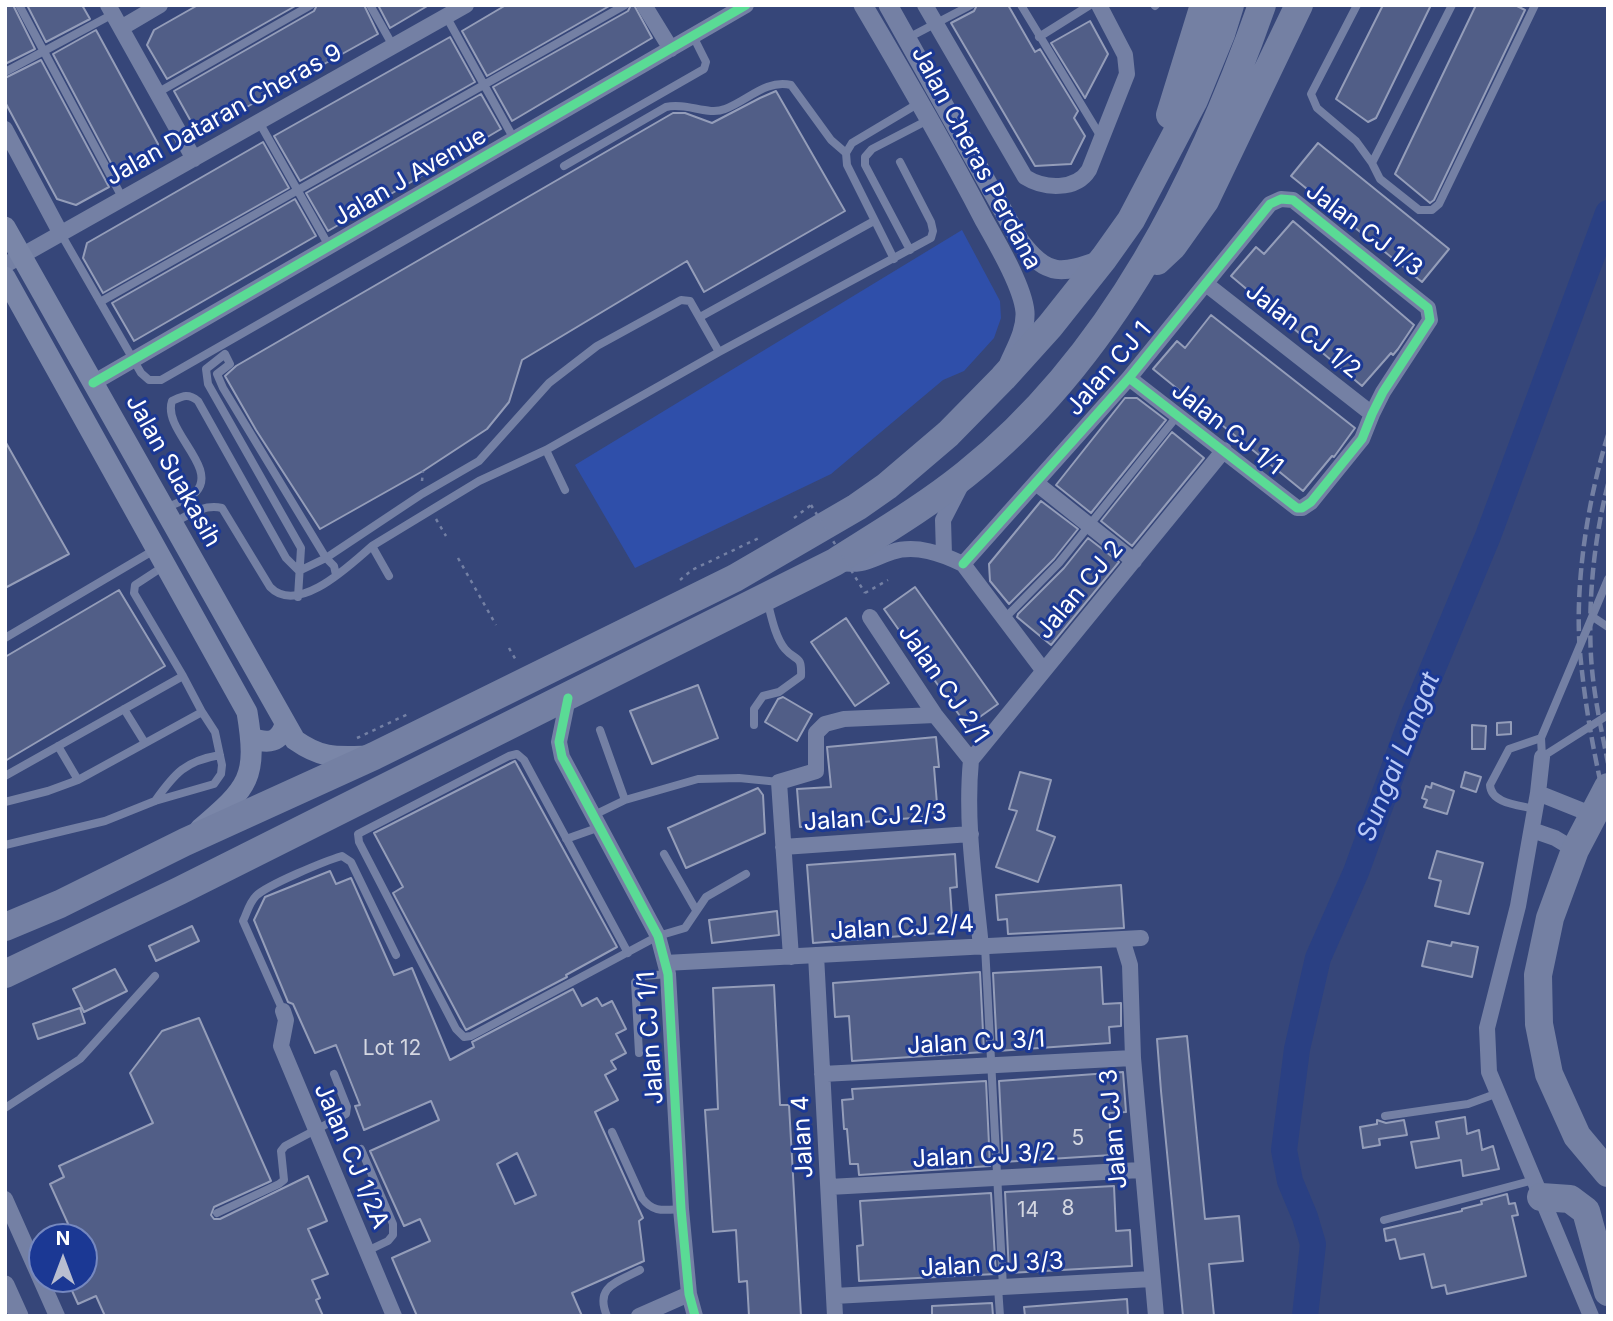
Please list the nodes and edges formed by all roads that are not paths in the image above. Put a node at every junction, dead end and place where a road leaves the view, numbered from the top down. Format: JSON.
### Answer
{"nodes":[{"id":1,"x":19,"y":5,"type":"edge"},
{"id":2,"x":160,"y":5,"type":"edge"},
{"id":3,"x":311,"y":5,"type":"edge"},
{"id":4,"x":370,"y":5,"type":"edge"},
{"id":5,"x":466,"y":5,"type":"edge"},
{"id":6,"x":625,"y":5,"type":"edge"},
{"id":7,"x":644,"y":5,"type":"edge"},
{"id":8,"x":746,"y":5,"type":"edge"},
{"id":9,"x":863,"y":5,"type":"edge"},
{"id":10,"x":887,"y":5,"type":"edge"},
{"id":11,"x":925,"y":5,"type":"edge"},
{"id":12,"x":971,"y":5,"type":"edge"},
{"id":13,"x":1021,"y":5,"type":"edge"},
{"id":14,"x":1090,"y":5,"type":"edge"},
{"id":15,"x":1099,"y":5,"type":"edge"},
{"id":16,"x":1204,"y":5,"type":"edge"},
{"id":17,"x":1230,"y":5,"type":"edge"},
{"id":18,"x":1262,"y":5,"type":"edge"},
{"id":19,"x":1299,"y":5,"type":"edge"},
{"id":20,"x":1357,"y":5,"type":"edge"},
{"id":21,"x":1452,"y":5,"type":"edge"},
{"id":22,"x":1535,"y":5,"type":"edge"},
{"id":23,"x":114,"y":16,"type":"edge"},
{"id":24,"x":446,"y":16,"type":"junction"},
{"id":25,"x":936,"y":24,"type":"junction"},
{"id":26,"x":693,"y":36,"type":"junction"},
{"id":27,"x":1039,"y":37,"type":"junction"},
{"id":28,"x":906,"y":39,"type":"junction"},
{"id":29,"x":393,"y":46,"type":"junction"},
{"id":30,"x":671,"y":49,"type":"junction"},
{"id":31,"x":44,"y":51,"type":"junction"},
{"id":32,"x":5,"y":72,"type":"edge"},
{"id":33,"x":484,"y":85,"type":"junction"},
{"id":34,"x":157,"y":93,"type":"junction"},
{"id":35,"x":926,"y":110,"type":"junction"},
{"id":36,"x":259,"y":122,"type":"junction"},
{"id":37,"x":5,"y":129,"type":"edge"},
{"id":38,"x":1101,"y":136,"type":"junction"},
{"id":39,"x":514,"y":139,"type":"junction"},
{"id":40,"x":846,"y":153,"type":"junction"},
{"id":41,"x":194,"y":159,"type":"junction"},
{"id":42,"x":900,"y":162,"type":"dead end"},
{"id":43,"x":1372,"y":163,"type":"junction"},
{"id":44,"x":564,"y":166,"type":"dead end"},
{"id":45,"x":1153,"y":178,"type":"junction"},
{"id":46,"x":298,"y":190,"type":"junction"},
{"id":47,"x":123,"y":199,"type":"junction"},
{"id":48,"x":1281,"y":199,"type":"joint"},
{"id":49,"x":874,"y":221,"type":"junction"},
{"id":50,"x":5,"y":227,"type":"edge"},
{"id":51,"x":61,"y":234,"type":"junction"},
{"id":52,"x":329,"y":246,"type":"junction"},
{"id":53,"x":910,"y":250,"type":"junction"},
{"id":54,"x":1104,"y":258,"type":"junction"},
{"id":55,"x":894,"y":259,"type":"junction"},
{"id":56,"x":13,"y":260,"type":"edge"},
{"id":57,"x":5,"y":278,"type":"edge"},
{"id":58,"x":1132,"y":284,"type":"junction"},
{"id":59,"x":1206,"y":284,"type":"junction"},
{"id":60,"x":100,"y":302,"type":"junction"},
{"id":61,"x":701,"y":317,"type":"junction"},
{"id":62,"x":719,"y":352,"type":"junction"},
{"id":63,"x":133,"y":360,"type":"junction"},
{"id":64,"x":1003,"y":378,"type":"junction"},
{"id":65,"x":1129,"y":378,"type":"junction"},
{"id":66,"x":93,"y":383,"type":"junction"},
{"id":67,"x":1371,"y":414,"type":"junction"},
{"id":68,"x":1178,"y":415,"type":"junction"},
{"id":69,"x":546,"y":450,"type":"junction"},
{"id":70,"x":1224,"y":450,"type":"junction"},
{"id":71,"x":967,"y":473,"type":"junction"},
{"id":72,"x":1036,"y":483,"type":"junction"},
{"id":73,"x":565,"y":490,"type":"dead end"},
{"id":74,"x":168,"y":516,"type":"junction"},
{"id":75,"x":1089,"y":525,"type":"junction"},
{"id":76,"x":372,"y":546,"type":"junction"},
{"id":77,"x":944,"y":555,"type":"junction"},
{"id":78,"x":161,"y":557,"type":"junction"},
{"id":79,"x":326,"y":558,"type":"junction"},
{"id":80,"x":1134,"y":561,"type":"junction"},
{"id":81,"x":835,"y":562,"type":"junction"},
{"id":82,"x":963,"y":564,"type":"junction"},
{"id":83,"x":299,"y":571,"type":"junction"},
{"id":84,"x":336,"y":575,"type":"junction"},
{"id":85,"x":389,"y":576,"type":"dead end"},
{"id":86,"x":1608,"y":579,"type":"edge"},
{"id":87,"x":298,"y":597,"type":"junction"},
{"id":88,"x":766,"y":597,"type":"junction"},
{"id":89,"x":870,"y":617,"type":"dead end"},
{"id":90,"x":1593,"y":617,"type":"junction"},
{"id":91,"x":1005,"y":618,"type":"junction"},
{"id":92,"x":1608,"y":627,"type":"edge"},
{"id":93,"x":5,"y":638,"type":"edge"},
{"id":94,"x":1043,"y":670,"type":"junction"},
{"id":95,"x":183,"y":676,"type":"junction"},
{"id":96,"x":568,"y":698,"type":"junction"},
{"id":97,"x":124,"y":709,"type":"junction"},
{"id":98,"x":202,"y":712,"type":"junction"},
{"id":99,"x":935,"y":715,"type":"junction"},
{"id":100,"x":1608,"y":715,"type":"edge"},
{"id":101,"x":754,"y":725,"type":"dead end"},
{"id":102,"x":600,"y":730,"type":"dead end"},
{"id":103,"x":290,"y":732,"type":"junction"},
{"id":104,"x":251,"y":738,"type":"junction"},
{"id":105,"x":1541,"y":738,"type":"junction"},
{"id":106,"x":145,"y":743,"type":"junction"},
{"id":107,"x":58,"y":746,"type":"junction"},
{"id":108,"x":365,"y":747,"type":"junction"},
{"id":109,"x":220,"y":755,"type":"junction"},
{"id":110,"x":1542,"y":758,"type":"junction"},
{"id":111,"x":971,"y":760,"type":"junction"},
{"id":112,"x":5,"y":776,"type":"edge"},
{"id":113,"x":78,"y":780,"type":"junction"},
{"id":114,"x":779,"y":782,"type":"junction"},
{"id":115,"x":1608,"y":787,"type":"edge"},
{"id":116,"x":625,"y":800,"type":"junction"},
{"id":117,"x":155,"y":801,"type":"junction"},
{"id":118,"x":1537,"y":801,"type":"junction"},
{"id":119,"x":5,"y":802,"type":"edge"},
{"id":120,"x":1593,"y":815,"type":"junction"},
{"id":121,"x":597,"y":821,"type":"junction"},
{"id":122,"x":1532,"y":830,"type":"junction"},
{"id":123,"x":971,"y":834,"type":"junction"},
{"id":124,"x":566,"y":839,"type":"junction"},
{"id":125,"x":185,"y":842,"type":"junction"},
{"id":126,"x":5,"y":845,"type":"edge"},
{"id":127,"x":783,"y":847,"type":"junction"},
{"id":128,"x":1574,"y":850,"type":"junction"},
{"id":129,"x":664,"y":854,"type":"dead end"},
{"id":130,"x":746,"y":874,"type":"dead end"},
{"id":131,"x":696,"y":910,"type":"junction"},
{"id":132,"x":5,"y":928,"type":"edge"},
{"id":133,"x":658,"y":936,"type":"junction"},
{"id":134,"x":1141,"y":938,"type":"dead end"},
{"id":135,"x":1122,"y":939,"type":"junction"},
{"id":136,"x":983,"y":946,"type":"junction"},
{"id":137,"x":628,"y":953,"type":"junction"},
{"id":138,"x":396,"y":955,"type":"dead end"},
{"id":139,"x":816,"y":955,"type":"junction"},
{"id":140,"x":791,"y":957,"type":"junction"},
{"id":141,"x":667,"y":969,"type":"junction"},
{"id":142,"x":5,"y":974,"type":"edge"},
{"id":143,"x":155,"y":976,"type":"dead end"},
{"id":144,"x":283,"y":1011,"type":"joint"},
{"id":145,"x":639,"y":1053,"type":"dead end"},
{"id":146,"x":1133,"y":1058,"type":"junction"},
{"id":147,"x":991,"y":1065,"type":"junction"},
{"id":148,"x":334,"y":1074,"type":"dead end"},
{"id":149,"x":822,"y":1074,"type":"junction"},
{"id":150,"x":1498,"y":1093,"type":"junction"},
{"id":151,"x":5,"y":1108,"type":"edge"},
{"id":152,"x":1385,"y":1116,"type":"dead end"},
{"id":153,"x":315,"y":1131,"type":"junction"},
{"id":154,"x":612,"y":1132,"type":"dead end"},
{"id":155,"x":361,"y":1149,"type":"dead end"},
{"id":156,"x":1141,"y":1170,"type":"junction"},
{"id":157,"x":1608,"y":1173,"type":"edge"},
{"id":158,"x":997,"y":1178,"type":"junction"},
{"id":159,"x":829,"y":1187,"type":"junction"},
{"id":160,"x":1538,"y":1189,"type":"junction"},
{"id":161,"x":5,"y":1199,"type":"edge"},
{"id":162,"x":681,"y":1209,"type":"junction"},
{"id":163,"x":217,"y":1213,"type":"dead end"},
{"id":164,"x":1384,"y":1220,"type":"dead end"},
{"id":165,"x":367,"y":1251,"type":"junction"},
{"id":166,"x":640,"y":1270,"type":"dead end"},
{"id":167,"x":1152,"y":1279,"type":"junction"},
{"id":168,"x":5,"y":1285,"type":"edge"},
{"id":169,"x":1001,"y":1287,"type":"junction"},
{"id":170,"x":1608,"y":1292,"type":"edge"},
{"id":171,"x":689,"y":1294,"type":"junction"},
{"id":172,"x":834,"y":1296,"type":"junction"},
{"id":173,"x":19,"y":1316,"type":"edge"},
{"id":174,"x":57,"y":1316,"type":"edge"},
{"id":175,"x":394,"y":1316,"type":"edge"},
{"id":176,"x":607,"y":1316,"type":"edge"},
{"id":177,"x":639,"y":1316,"type":"edge"},
{"id":178,"x":695,"y":1316,"type":"edge"},
{"id":179,"x":835,"y":1316,"type":"edge"},
{"id":180,"x":1000,"y":1316,"type":"edge"},
{"id":181,"x":1156,"y":1316,"type":"edge"},
{"id":182,"x":1591,"y":1316,"type":"edge"}],
"edges":[{"from":1,"to":31,"type":"lane"},
{"from":2,"to":23,"type":"street"},
{"from":3,"to":34,"type":"lane"},
{"from":4,"to":29,"type":"lane"},
{"from":5,"to":24,"type":"street","name":"Jalan Dataran Cheras 9"},
{"from":6,"to":33,"type":"lane"},
{"from":7,"to":30,"type":"street"},
{"from":8,"to":26,"type":"street","name":"Jalan J Avenue"},
{"from":9,"to":35,"type":"street","name":"Jalan Cheras Perdana"},
{"from":10,"to":28,"type":"street","name":"Jalan Cheras Perdana"},
{"from":11,"to":25,"type":"street"},
{"from":12,"to":25,"type":"lane"},
{"from":13,"to":27,"type":"lane"},
{"from":14,"to":27,"type":"lane"},
{"from":15,"to":38,"type":"street"},
{"from":16,"to":45,"type":"highway"},
{"from":17,"to":45,"type":"highway"},
{"from":18,"to":58,"type":"highway"},
{"from":19,"to":58,"type":"highway"},
{"from":20,"to":43,"type":"lane"},
{"from":21,"to":43,"type":"lane"},
{"from":22,"to":43,"type":"lane"},
{"from":23,"to":31,"type":"lane"},
{"from":23,"to":34,"type":"street"},
{"from":24,"to":29,"type":"street","name":"Jalan Dataran Cheras 9"},
{"from":24,"to":33,"type":"lane"},
{"from":25,"to":28,"type":"lane"},
{"from":25,"to":38,"type":"street"},
{"from":26,"to":30,"type":"street","name":"Jalan J Avenue"},
{"from":26,"to":63,"type":"lane"},
{"from":27,"to":38,"type":"lane"},
{"from":28,"to":54,"type":"street","name":"Jalan Cheras Perdana"},
{"from":29,"to":36,"type":"street","name":"Jalan Dataran Cheras 9"},
{"from":30,"to":39,"type":"street","name":"Jalan J Avenue"},
{"from":31,"to":32,"type":"lane"},
{"from":31,"to":47,"type":"lane"},
{"from":33,"to":39,"type":"lane"},
{"from":33,"to":46,"type":"lane"},
{"from":34,"to":41,"type":"street"},
{"from":35,"to":40,"type":"lane"},
{"from":35,"to":53,"type":"lane"},
{"from":35,"to":64,"type":"street","name":"Jalan Cheras Perdana"},
{"from":36,"to":41,"type":"street","name":"Jalan Dataran Cheras 9"},
{"from":36,"to":46,"type":"lane"},
{"from":37,"to":51,"type":"street"},
{"from":39,"to":52,"type":"street","name":"Jalan J Avenue"},
{"from":40,"to":44,"type":"lane"},
{"from":40,"to":49,"type":"lane"},
{"from":41,"to":47,"type":"street","name":"Jalan Dataran Cheras 9"},
{"from":42,"to":53,"type":"lane"},
{"from":45,"to":54,"type":"highway"},
{"from":46,"to":52,"type":"lane"},
{"from":46,"to":60,"type":"lane"},
{"from":47,"to":51,"type":"street","name":"Jalan Dataran Cheras 9"},
{"from":48,"to":59,"type":"street","name":"Jalan CJ 1"},
{"from":48,"to":67,"type":"street","name":"Jalan CJ 1/3"},
{"from":49,"to":55,"type":"lane"},
{"from":49,"to":61,"type":"lane"},
{"from":50,"to":56,"type":"main road","name":"Jalan Suakasih"},
{"from":51,"to":56,"type":"street","name":"Jalan Dataran Cheras 9"},
{"from":51,"to":60,"type":"lane"},
{"from":52,"to":63,"type":"street","name":"Jalan J Avenue"},
{"from":53,"to":55,"type":"lane"},
{"from":54,"to":64,"type":"highway"},
{"from":55,"to":62,"type":"lane"},
{"from":56,"to":66,"type":"main road","name":"Jalan Suakasih"},
{"from":57,"to":78,"type":"main road"},
{"from":58,"to":71,"type":"highway"},
{"from":59,"to":65,"type":"street","name":"Jalan CJ 1"},
{"from":59,"to":67,"type":"street","name":"Jalan CJ 1/2"},
{"from":60,"to":63,"type":"lane"},
{"from":61,"to":62,"type":"lane"},
{"from":61,"to":79,"type":"lane"},
{"from":62,"to":69,"type":"lane"},
{"from":63,"to":66,"type":"street","name":"Jalan J Avenue"},
{"from":64,"to":108,"type":"highway"},
{"from":65,"to":68,"type":"street","name":"Jalan CJ 1/1"},
{"from":65,"to":72,"type":"street","name":"Jalan CJ 1"},
{"from":66,"to":74,"type":"main road","name":"Jalan Suakasih"},
{"from":67,"to":70,"type":"street","name":"Jalan CJ 1/1"},
{"from":68,"to":70,"type":"street","name":"Jalan CJ 1/1"},
{"from":68,"to":75,"type":"lane"},
{"from":69,"to":73,"type":"lane"},
{"from":69,"to":76,"type":"lane"},
{"from":70,"to":80,"type":"street","name":"Jalan CJ 2"},
{"from":71,"to":77,"type":"street"},
{"from":71,"to":81,"type":"highway"},
{"from":72,"to":75,"type":"street"},
{"from":72,"to":82,"type":"street","name":"Jalan CJ 1"},
{"from":74,"to":83,"type":"lane"},
{"from":74,"to":87,"type":"lane"},
{"from":74,"to":103,"type":"main road","name":"Jalan Suakasih"},
{"from":75,"to":80,"type":"street"},
{"from":75,"to":91,"type":"lane"},
{"from":76,"to":84,"type":"lane"},
{"from":76,"to":85,"type":"lane"},
{"from":77,"to":81,"type":"street"},
{"from":77,"to":82,"type":"street"},
{"from":78,"to":93,"type":"lane"},
{"from":78,"to":95,"type":"lane"},
{"from":78,"to":104,"type":"main road"},
{"from":79,"to":83,"type":"lane"},
{"from":79,"to":83,"type":"lane"},
{"from":79,"to":84,"type":"lane"},
{"from":80,"to":94,"type":"street","name":"Jalan CJ 2"},
{"from":81,"to":88,"type":"highway"},
{"from":82,"to":91,"type":"street"},
{"from":83,"to":87,"type":"lane"},
{"from":84,"to":87,"type":"lane"},
{"from":86,"to":90,"type":"lane"},
{"from":88,"to":96,"type":"highway"},
{"from":88,"to":101,"type":"lane"},
{"from":89,"to":99,"type":"street","name":"Jalan CJ 2/1"},
{"from":90,"to":92,"type":"lane"},
{"from":90,"to":105,"type":"lane"},
{"from":91,"to":94,"type":"street"},
{"from":94,"to":111,"type":"street","name":"Jalan CJ 2"},
{"from":95,"to":97,"type":"lane"},
{"from":95,"to":98,"type":"lane"},
{"from":96,"to":121,"type":"street","name":"Jalan CJ 1/1"},
{"from":96,"to":142,"type":"highway"},
{"from":97,"to":106,"type":"lane"},
{"from":97,"to":107,"type":"lane"},
{"from":98,"to":106,"type":"lane"},
{"from":98,"to":109,"type":"lane"},
{"from":99,"to":111,"type":"street","name":"Jalan CJ 2/1"},
{"from":99,"to":114,"type":"street"},
{"from":100,"to":110,"type":"lane"},
{"from":102,"to":116,"type":"lane"},
{"from":103,"to":104,"type":"main road"},
{"from":103,"to":108,"type":"main road"},
{"from":104,"to":125,"type":"main road"},
{"from":105,"to":110,"type":"lane"},
{"from":105,"to":118,"type":"lane"},
{"from":106,"to":113,"type":"lane"},
{"from":107,"to":112,"type":"lane"},
{"from":107,"to":113,"type":"lane"},
{"from":108,"to":125,"type":"highway"},
{"from":109,"to":117,"type":"lane"},
{"from":109,"to":117,"type":"lane"},
{"from":110,"to":118,"type":"street"},
{"from":111,"to":123,"type":"street","name":"Jalan CJ 2/1"},
{"from":113,"to":119,"type":"lane"},
{"from":114,"to":116,"type":"lane"},
{"from":114,"to":127,"type":"street"},
{"from":115,"to":120,"type":"highway"},
{"from":116,"to":121,"type":"lane"},
{"from":117,"to":126,"type":"lane"},
{"from":118,"to":120,"type":"street"},
{"from":118,"to":122,"type":"street"},
{"from":120,"to":128,"type":"highway"},
{"from":121,"to":124,"type":"lane"},
{"from":121,"to":133,"type":"street","name":"Jalan CJ 1/1"},
{"from":122,"to":128,"type":"street"},
{"from":122,"to":150,"type":"street"},
{"from":123,"to":127,"type":"street","name":"Jalan CJ 2/3"},
{"from":123,"to":136,"type":"street","name":"Jalan CJ 2/1"},
{"from":124,"to":137,"type":"lane"},
{"from":124,"to":137,"type":"lane"},
{"from":125,"to":132,"type":"highway"},
{"from":127,"to":140,"type":"street"},
{"from":128,"to":157,"type":"highway"},
{"from":129,"to":131,"type":"lane"},
{"from":130,"to":131,"type":"lane"},
{"from":131,"to":133,"type":"lane"},
{"from":133,"to":137,"type":"lane"},
{"from":133,"to":141,"type":"street","name":"Jalan CJ 1/1"},
{"from":134,"to":135,"type":"street","name":"Jalan CJ 2/4"},
{"from":135,"to":136,"type":"street","name":"Jalan CJ 2/4"},
{"from":135,"to":146,"type":"street","name":"Jalan CJ 3"},
{"from":136,"to":139,"type":"street","name":"Jalan CJ 2/4"},
{"from":136,"to":147,"type":"lane"},
{"from":138,"to":144,"type":"lane"},
{"from":139,"to":140,"type":"street","name":"Jalan CJ 2/4"},
{"from":139,"to":149,"type":"street","name":"Jalan 4"},
{"from":140,"to":141,"type":"street","name":"Jalan CJ 2/4"},
{"from":141,"to":145,"type":"lane"},
{"from":141,"to":162,"type":"street","name":"Jalan CJ 1/1"},
{"from":143,"to":151,"type":"lane"},
{"from":144,"to":153,"type":"street","name":"Jalan CJ 1/2A"},
{"from":146,"to":147,"type":"street","name":"Jalan CJ 3/1"},
{"from":146,"to":156,"type":"street","name":"Jalan CJ 3"},
{"from":147,"to":149,"type":"street","name":"Jalan CJ 3/1"},
{"from":147,"to":158,"type":"lane"},
{"from":148,"to":153,"type":"lane"},
{"from":149,"to":159,"type":"street","name":"Jalan 4"},
{"from":150,"to":152,"type":"lane"},
{"from":150,"to":160,"type":"street"},
{"from":153,"to":163,"type":"lane"},
{"from":153,"to":165,"type":"street","name":"Jalan CJ 1/2A"},
{"from":154,"to":162,"type":"lane"},
{"from":155,"to":165,"type":"lane"},
{"from":156,"to":158,"type":"street","name":"Jalan CJ 3/2"},
{"from":156,"to":167,"type":"street","name":"Jalan CJ 3"},
{"from":158,"to":159,"type":"street","name":"Jalan CJ 3/2"},
{"from":158,"to":169,"type":"lane"},
{"from":159,"to":172,"type":"street","name":"Jalan 4"},
{"from":160,"to":164,"type":"lane"},
{"from":160,"to":170,"type":"highway"},
{"from":160,"to":182,"type":"street"},
{"from":161,"to":174,"type":"street"},
{"from":162,"to":171,"type":"street","name":"Jalan CJ 1/1"},
{"from":165,"to":175,"type":"street","name":"Jalan CJ 1/2A"},
{"from":166,"to":176,"type":"lane"},
{"from":167,"to":169,"type":"street","name":"Jalan CJ 3/3"},
{"from":167,"to":181,"type":"street","name":"Jalan CJ 3"},
{"from":168,"to":173,"type":"street"},
{"from":169,"to":172,"type":"street","name":"Jalan CJ 3/3"},
{"from":169,"to":180,"type":"lane"},
{"from":171,"to":177,"type":"street"},
{"from":171,"to":178,"type":"street","name":"Jalan CJ 1/1"},
{"from":172,"to":179,"type":"street","name":"Jalan 4"}]}
